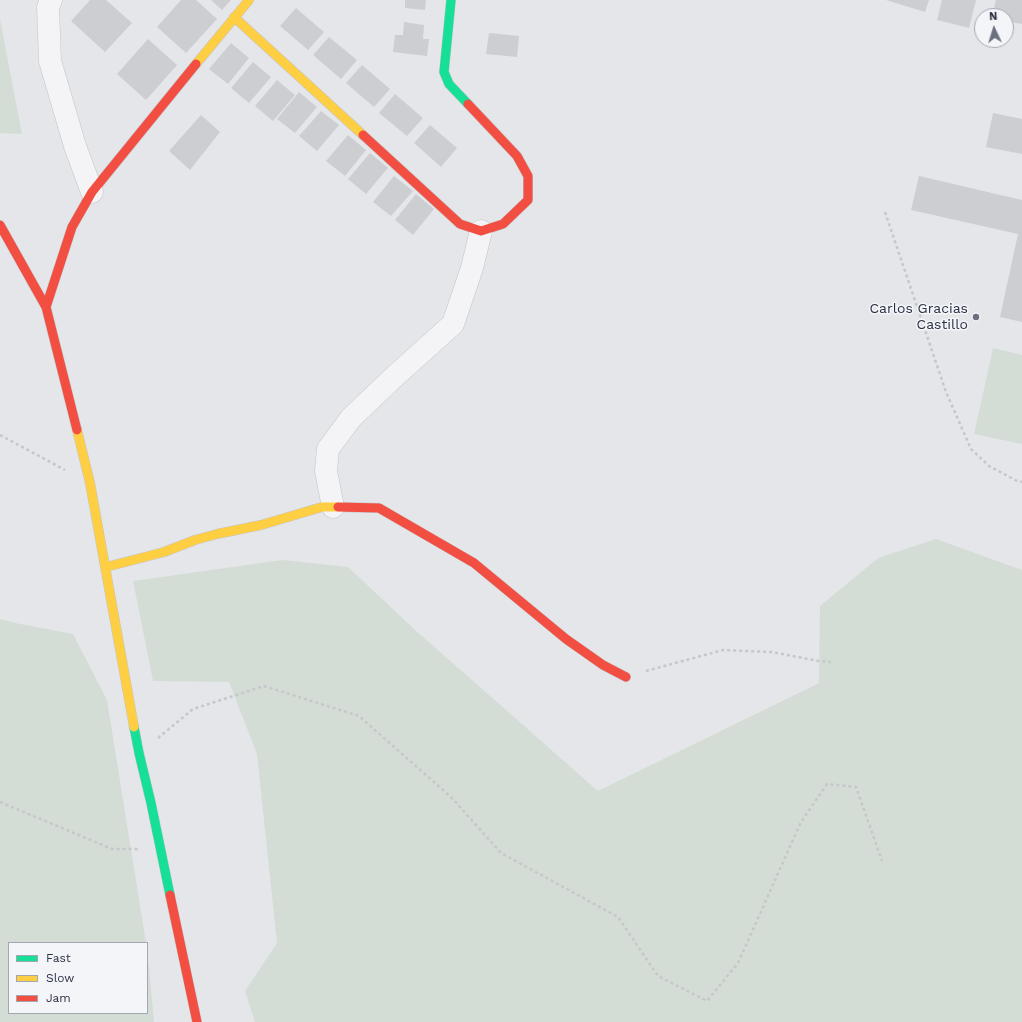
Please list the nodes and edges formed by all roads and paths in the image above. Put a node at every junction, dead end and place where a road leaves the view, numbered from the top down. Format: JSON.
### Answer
{"nodes":[{"id":1,"x":51,"y":0,"type":"edge"},
{"id":2,"x":249,"y":0,"type":"edge"},
{"id":3,"x":451,"y":0,"type":"edge"},
{"id":4,"x":234,"y":17,"type":"junction"},
{"id":5,"x":92,"y":192,"type":"junction"},
{"id":6,"x":885,"y":212,"type":"dead end"},
{"id":7,"x":0,"y":225,"type":"edge"},
{"id":8,"x":481,"y":231,"type":"junction"},
{"id":9,"x":46,"y":307,"type":"junction"},
{"id":10,"x":0,"y":435,"type":"edge"},
{"id":11,"x":1022,"y":482,"type":"edge"},
{"id":12,"x":90,"y":483,"type":"junction"},
{"id":13,"x":333,"y":507,"type":"junction"},
{"id":14,"x":106,"y":567,"type":"junction"},
{"id":15,"x":831,"y":662,"type":"dead end"},
{"id":16,"x":626,"y":677,"type":"joint"},
{"id":17,"x":139,"y":753,"type":"junction"},
{"id":18,"x":0,"y":802,"type":"edge"},
{"id":19,"x":160,"y":848,"type":"junction"},
{"id":20,"x":882,"y":861,"type":"dead end"},
{"id":21,"x":197,"y":1022,"type":"edge"}],
"edges":[{"from":1,"to":5,"type":"street"},
{"from":2,"to":4,"type":"street"},
{"from":3,"to":8,"type":"street"},
{"from":4,"to":5,"type":"street"},
{"from":4,"to":8,"type":"street"},
{"from":5,"to":9,"type":"street"},
{"from":6,"to":11,"type":"path"},
{"from":7,"to":9,"type":"street"},
{"from":8,"to":13,"type":"street"},
{"from":9,"to":12,"type":"street"},
{"from":10,"to":12,"type":"path"},
{"from":12,"to":14,"type":"street"},
{"from":13,"to":14,"type":"street"},
{"from":13,"to":16,"type":"street"},
{"from":14,"to":17,"type":"street"},
{"from":15,"to":16,"type":"path"},
{"from":17,"to":19,"type":"street"},
{"from":17,"to":20,"type":"path"},
{"from":18,"to":19,"type":"path"},
{"from":19,"to":21,"type":"street"}]}
